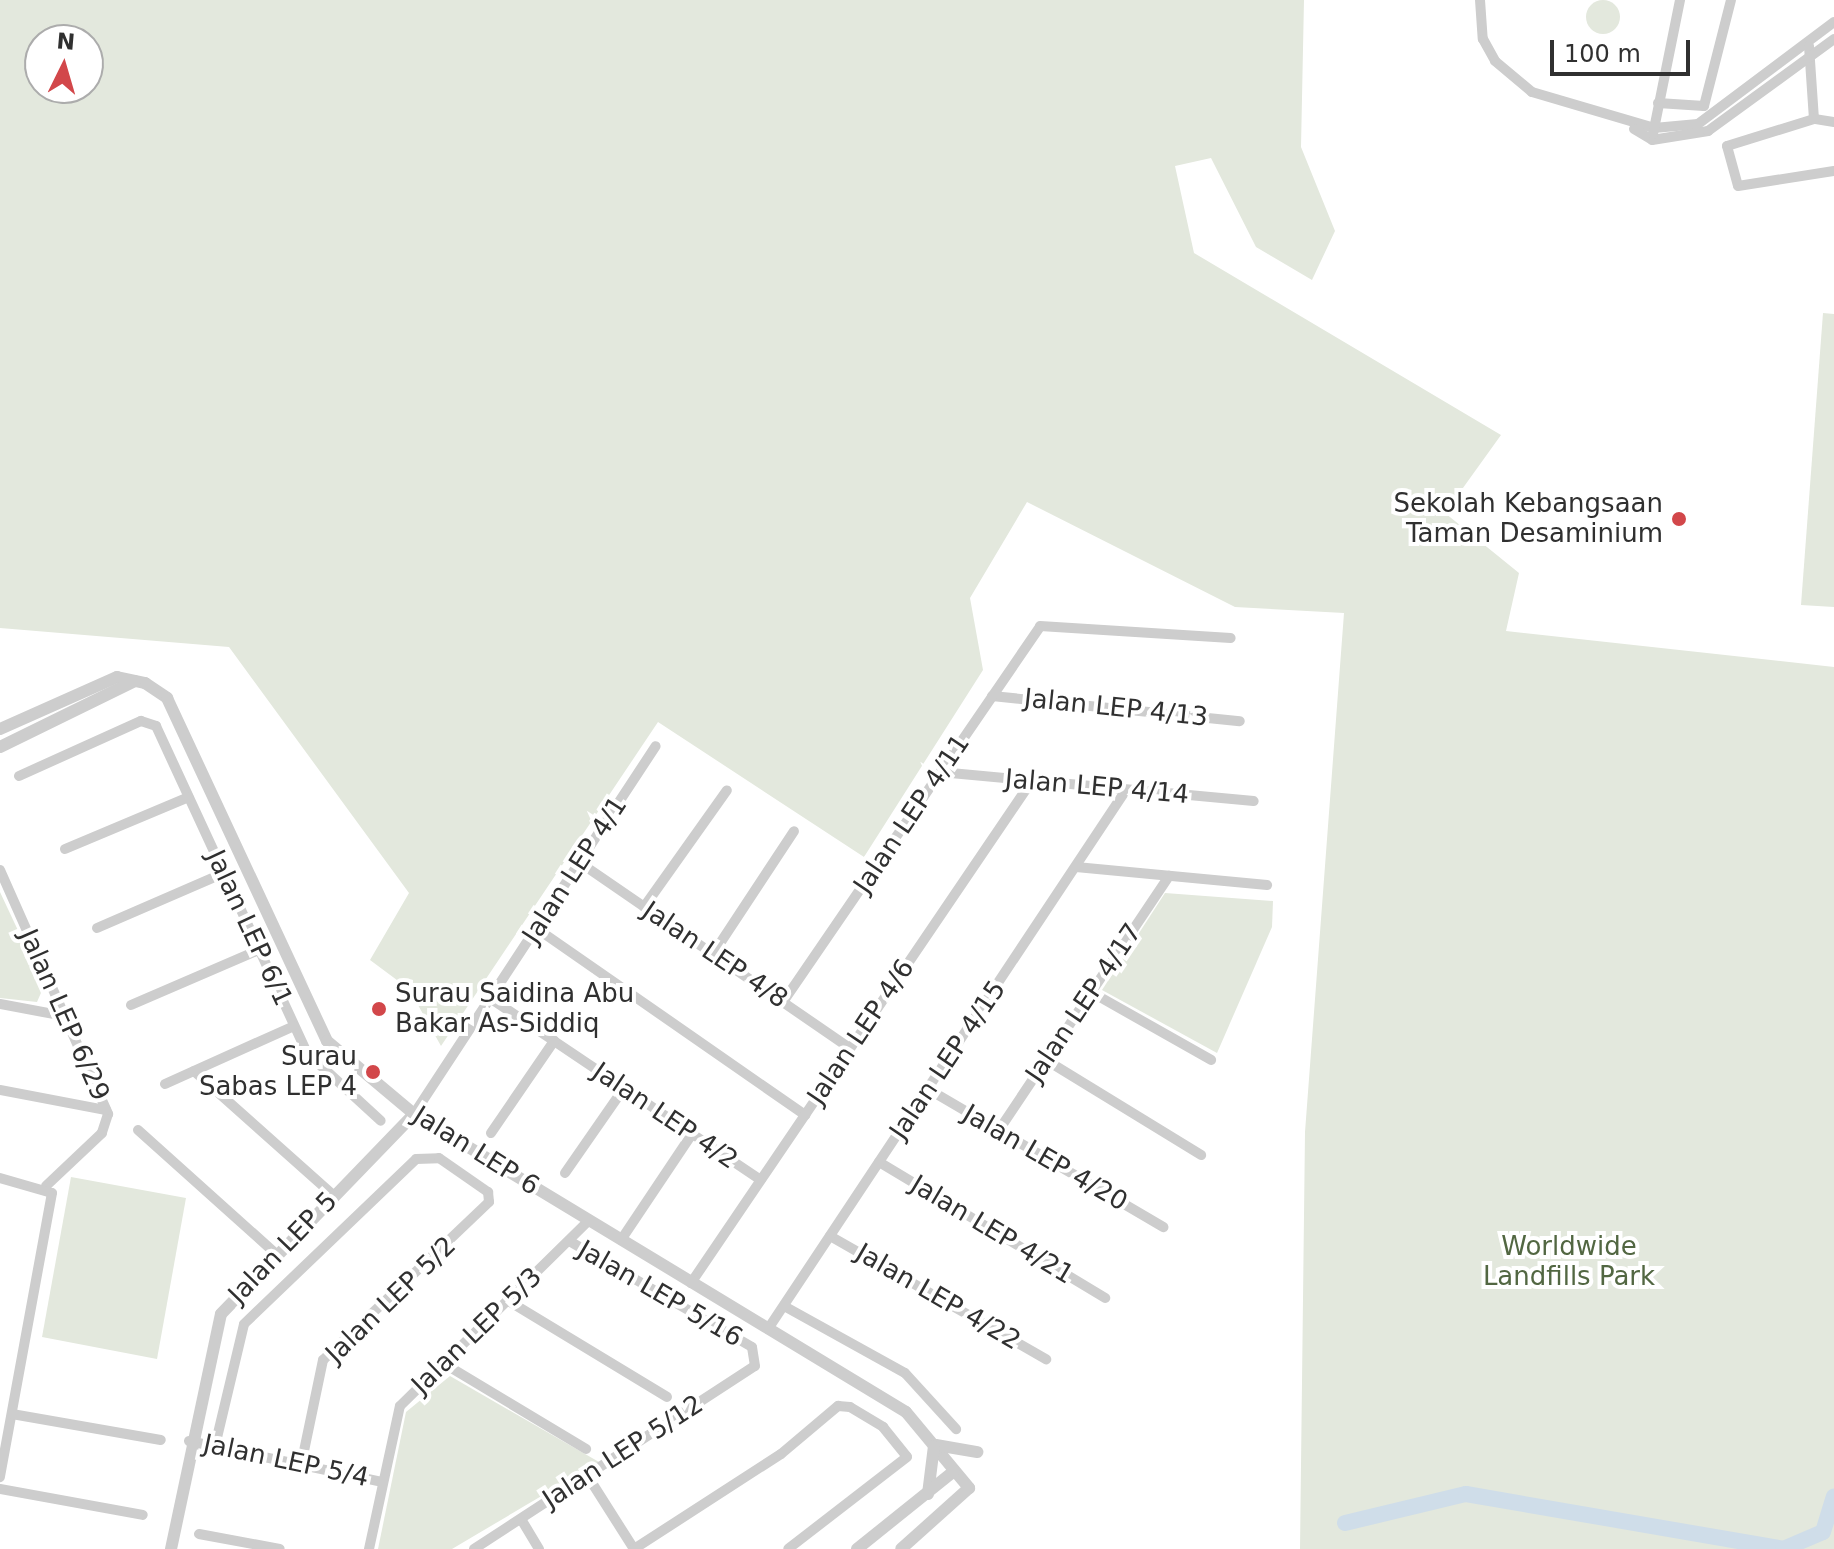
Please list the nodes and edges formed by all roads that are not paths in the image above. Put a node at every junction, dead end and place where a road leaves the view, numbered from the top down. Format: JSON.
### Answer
{"nodes":[{"id":1,"x":1480,"y":0,"type":"edge"},
{"id":2,"x":1680,"y":0,"type":"edge"},
{"id":3,"x":1731,"y":0,"type":"edge"},
{"id":4,"x":1834,"y":22,"type":"edge"},
{"id":5,"x":1805,"y":39,"type":"junction"},
{"id":6,"x":1834,"y":39,"type":"edge"},
{"id":7,"x":1811,"y":51,"type":"junction"},
{"id":8,"x":1658,"y":103,"type":"junction"},
{"id":9,"x":1814,"y":119,"type":"junction"},
{"id":10,"x":1834,"y":122,"type":"edge"},
{"id":11,"x":1653,"y":134,"type":"junction"},
{"id":12,"x":1834,"y":171,"type":"edge"},
{"id":13,"x":1231,"y":638,"type":"dead end"},
{"id":14,"x":135,"y":681,"type":"junction"},
{"id":15,"x":992,"y":696,"type":"junction"},
{"id":16,"x":1240,"y":721,"type":"dead end"},
{"id":17,"x":0,"y":729,"type":"edge"},
{"id":18,"x":656,"y":746,"type":"dead end"},
{"id":19,"x":0,"y":747,"type":"edge"},
{"id":20,"x":940,"y":772,"type":"junction"},
{"id":21,"x":19,"y":776,"type":"dead end"},
{"id":22,"x":1031,"y":782,"type":"junction"},
{"id":23,"x":727,"y":790,"type":"dead end"},
{"id":24,"x":1126,"y":790,"type":"junction"},
{"id":25,"x":189,"y":797,"type":"junction"},
{"id":26,"x":1254,"y":801,"type":"dead end"},
{"id":27,"x":794,"y":831,"type":"dead end"},
{"id":28,"x":65,"y":849,"type":"dead end"},
{"id":29,"x":579,"y":862,"type":"junction"},
{"id":30,"x":1076,"y":867,"type":"junction"},
{"id":31,"x":0,"y":870,"type":"edge"},
{"id":32,"x":224,"y":873,"type":"junction"},
{"id":33,"x":1169,"y":876,"type":"junction"},
{"id":34,"x":1267,"y":885,"type":"dead end"},
{"id":35,"x":644,"y":907,"type":"junction"},
{"id":36,"x":97,"y":928,"type":"dead end"},
{"id":37,"x":536,"y":928,"type":"junction"},
{"id":38,"x":259,"y":950,"type":"junction"},
{"id":39,"x":713,"y":954,"type":"junction"},
{"id":40,"x":1091,"y":992,"type":"junction"},
{"id":41,"x":490,"y":998,"type":"junction"},
{"id":42,"x":783,"y":1002,"type":"junction"},
{"id":43,"x":0,"y":1004,"type":"edge"},
{"id":44,"x":131,"y":1005,"type":"dead end"},
{"id":45,"x":64,"y":1016,"type":"junction"},
{"id":46,"x":294,"y":1026,"type":"junction"},
{"id":47,"x":554,"y":1041,"type":"junction"},
{"id":48,"x":850,"y":1048,"type":"junction"},
{"id":49,"x":1046,"y":1060,"type":"junction"},
{"id":50,"x":1211,"y":1060,"type":"dead end"},
{"id":51,"x":194,"y":1071,"type":"junction"},
{"id":52,"x":165,"y":1084,"type":"dead end"},
{"id":53,"x":624,"y":1088,"type":"junction"},
{"id":54,"x":928,"y":1089,"type":"junction"},
{"id":55,"x":0,"y":1090,"type":"edge"},
{"id":56,"x":106,"y":1110,"type":"junction"},
{"id":57,"x":414,"y":1114,"type":"junction"},
{"id":58,"x":805,"y":1115,"type":"junction"},
{"id":59,"x":381,"y":1121,"type":"dead end"},
{"id":60,"x":138,"y":1130,"type":"dead end"},
{"id":61,"x":999,"y":1130,"type":"junction"},
{"id":62,"x":491,"y":1133,"type":"dead end"},
{"id":63,"x":692,"y":1134,"type":"junction"},
{"id":64,"x":1201,"y":1155,"type":"dead end"},
{"id":65,"x":879,"y":1162,"type":"junction"},
{"id":66,"x":565,"y":1173,"type":"dead end"},
{"id":67,"x":0,"y":1178,"type":"edge"},
{"id":68,"x":761,"y":1180,"type":"junction"},
{"id":69,"x":49,"y":1190,"type":"junction"},
{"id":70,"x":333,"y":1195,"type":"junction"},
{"id":71,"x":589,"y":1220,"type":"junction"},
{"id":72,"x":1163,"y":1227,"type":"dead end"},
{"id":73,"x":830,"y":1236,"type":"junction"},
{"id":74,"x":621,"y":1240,"type":"junction"},
{"id":75,"x":569,"y":1241,"type":"junction"},
{"id":76,"x":274,"y":1252,"type":"junction"},
{"id":77,"x":691,"y":1283,"type":"junction"},
{"id":78,"x":1105,"y":1298,"type":"dead end"},
{"id":79,"x":507,"y":1300,"type":"junction"},
{"id":80,"x":784,"y":1306,"type":"junction"},
{"id":81,"x":768,"y":1329,"type":"junction"},
{"id":82,"x":752,"y":1347,"type":"joint"},
{"id":83,"x":1046,"y":1359,"type":"dead end"},
{"id":84,"x":443,"y":1363,"type":"junction"},
{"id":85,"x":667,"y":1397,"type":"dead end"},
{"id":86,"x":12,"y":1414,"type":"junction"},
{"id":87,"x":956,"y":1429,"type":"dead end"},
{"id":88,"x":161,"y":1440,"type":"dead end"},
{"id":89,"x":189,"y":1441,"type":"junction"},
{"id":90,"x":933,"y":1443,"type":"junction"},
{"id":91,"x":215,"y":1446,"type":"junction"},
{"id":92,"x":586,"y":1449,"type":"dead end"},
{"id":93,"x":977,"y":1452,"type":"dead end"},
{"id":94,"x":301,"y":1465,"type":"junction"},
{"id":95,"x":954,"y":1471,"type":"junction"},
{"id":96,"x":587,"y":1475,"type":"junction"},
{"id":97,"x":0,"y":1477,"type":"edge"},
{"id":98,"x":382,"y":1482,"type":"junction"},
{"id":99,"x":0,"y":1489,"type":"edge"},
{"id":100,"x":928,"y":1494,"type":"junction"},
{"id":101,"x":143,"y":1515,"type":"dead end"},
{"id":102,"x":521,"y":1519,"type":"junction"},
{"id":103,"x":199,"y":1534,"type":"dead end"},
{"id":104,"x":171,"y":1549,"type":"edge"},
{"id":105,"x":280,"y":1549,"type":"edge"},
{"id":106,"x":369,"y":1549,"type":"edge"},
{"id":107,"x":474,"y":1549,"type":"edge"},
{"id":108,"x":539,"y":1549,"type":"edge"},
{"id":109,"x":634,"y":1549,"type":"edge"},
{"id":110,"x":788,"y":1549,"type":"edge"},
{"id":111,"x":857,"y":1549,"type":"edge"},
{"id":112,"x":901,"y":1549,"type":"edge"}],
"edges":[{"from":1,"to":11,"type":"street"},
{"from":2,"to":8,"type":"street"},
{"from":3,"to":8,"type":"street"},
{"from":4,"to":5,"type":"street"},
{"from":5,"to":7,"type":"street"},
{"from":5,"to":11,"type":"street"},
{"from":6,"to":7,"type":"street"},
{"from":7,"to":9,"type":"street"},
{"from":7,"to":11,"type":"street"},
{"from":8,"to":11,"type":"street"},
{"from":9,"to":10,"type":"street"},
{"from":9,"to":12,"type":"street"},
{"from":13,"to":15,"type":"street","name":"Jalan LEP 4/11"},
{"from":14,"to":17,"type":"street"},
{"from":14,"to":19,"type":"street"},
{"from":14,"to":57,"type":"street","name":"Jalan LEP 6"},
{"from":15,"to":16,"type":"street","name":"Jalan LEP 4/13"},
{"from":15,"to":20,"type":"street","name":"Jalan LEP 4/11"},
{"from":18,"to":29,"type":"street","name":"Jalan LEP 4/1"},
{"from":20,"to":22,"type":"street","name":"Jalan LEP 4/14"},
{"from":20,"to":42,"type":"street","name":"Jalan LEP 4/11"},
{"from":21,"to":25,"type":"street","name":"Jalan LEP 6/1"},
{"from":22,"to":24,"type":"street","name":"Jalan LEP 4/14"},
{"from":22,"to":48,"type":"street","name":"Jalan LEP 4/6"},
{"from":23,"to":35,"type":"street"},
{"from":24,"to":26,"type":"street","name":"Jalan LEP 4/14"},
{"from":24,"to":30,"type":"street","name":"Jalan LEP 4/15"},
{"from":25,"to":28,"type":"street"},
{"from":25,"to":32,"type":"street","name":"Jalan LEP 6/1"},
{"from":27,"to":39,"type":"street"},
{"from":29,"to":35,"type":"street","name":"Jalan LEP 4/8"},
{"from":29,"to":37,"type":"street","name":"Jalan LEP 4/1"},
{"from":30,"to":33,"type":"street"},
{"from":30,"to":54,"type":"street","name":"Jalan LEP 4/15"},
{"from":31,"to":45,"type":"street","name":"Jalan LEP 6/29"},
{"from":32,"to":36,"type":"street"},
{"from":32,"to":38,"type":"street","name":"Jalan LEP 6/1"},
{"from":33,"to":34,"type":"street"},
{"from":33,"to":40,"type":"street","name":"Jalan LEP 4/17"},
{"from":35,"to":39,"type":"street","name":"Jalan LEP 4/8"},
{"from":37,"to":41,"type":"street","name":"Jalan LEP 4/1"},
{"from":37,"to":58,"type":"street"},
{"from":38,"to":44,"type":"street"},
{"from":38,"to":46,"type":"street","name":"Jalan LEP 6/1"},
{"from":39,"to":42,"type":"street","name":"Jalan LEP 4/8"},
{"from":40,"to":49,"type":"street","name":"Jalan LEP 4/17"},
{"from":40,"to":50,"type":"street"},
{"from":41,"to":47,"type":"street","name":"Jalan LEP 4/2"},
{"from":41,"to":57,"type":"street","name":"Jalan LEP 4/1"},
{"from":42,"to":48,"type":"street","name":"Jalan LEP 4/8"},
{"from":43,"to":45,"type":"street"},
{"from":45,"to":56,"type":"street","name":"Jalan LEP 6/29"},
{"from":46,"to":51,"type":"street"},
{"from":46,"to":59,"type":"street","name":"Jalan LEP 6/1"},
{"from":47,"to":53,"type":"street","name":"Jalan LEP 4/2"},
{"from":47,"to":62,"type":"street"},
{"from":48,"to":58,"type":"street","name":"Jalan LEP 4/6"},
{"from":49,"to":61,"type":"street","name":"Jalan LEP 4/17"},
{"from":49,"to":64,"type":"street"},
{"from":51,"to":52,"type":"street"},
{"from":51,"to":70,"type":"street"},
{"from":53,"to":63,"type":"street","name":"Jalan LEP 4/2"},
{"from":53,"to":66,"type":"street"},
{"from":54,"to":61,"type":"street","name":"Jalan LEP 4/20"},
{"from":54,"to":65,"type":"street","name":"Jalan LEP 4/15"},
{"from":55,"to":56,"type":"street"},
{"from":56,"to":69,"type":"street","name":"Jalan LEP 6/29"},
{"from":57,"to":70,"type":"street","name":"Jalan LEP 5"},
{"from":57,"to":71,"type":"street","name":"Jalan LEP 6"},
{"from":58,"to":68,"type":"street","name":"Jalan LEP 4/6"},
{"from":60,"to":76,"type":"street"},
{"from":61,"to":72,"type":"street","name":"Jalan LEP 4/20"},
{"from":63,"to":68,"type":"street","name":"Jalan LEP 4/2"},
{"from":63,"to":74,"type":"street"},
{"from":65,"to":73,"type":"street","name":"Jalan LEP 4/15"},
{"from":65,"to":78,"type":"street","name":"Jalan LEP 4/21"},
{"from":67,"to":69,"type":"street"},
{"from":68,"to":77,"type":"street","name":"Jalan LEP 4/6"},
{"from":69,"to":86,"type":"street"},
{"from":70,"to":76,"type":"street","name":"Jalan LEP 5"},
{"from":71,"to":74,"type":"street","name":"Jalan LEP 6"},
{"from":71,"to":75,"type":"street","name":"Jalan LEP 5/3"},
{"from":73,"to":80,"type":"street","name":"Jalan LEP 4/15"},
{"from":73,"to":83,"type":"street","name":"Jalan LEP 4/22"},
{"from":74,"to":77,"type":"street","name":"Jalan LEP 6"},
{"from":75,"to":79,"type":"street","name":"Jalan LEP 5/3"},
{"from":75,"to":82,"type":"street","name":"Jalan LEP 5/16"},
{"from":76,"to":89,"type":"street","name":"Jalan LEP 5"},
{"from":77,"to":81,"type":"street","name":"Jalan LEP 6"},
{"from":79,"to":84,"type":"street","name":"Jalan LEP 5/3"},
{"from":79,"to":85,"type":"street"},
{"from":80,"to":81,"type":"street","name":"Jalan LEP 4/15"},
{"from":80,"to":87,"type":"street"},
{"from":81,"to":90,"type":"street","name":"Jalan LEP 6"},
{"from":82,"to":96,"type":"street","name":"Jalan LEP 5/12"},
{"from":84,"to":92,"type":"street"},
{"from":84,"to":98,"type":"street","name":"Jalan LEP 5/3"},
{"from":86,"to":88,"type":"street"},
{"from":86,"to":97,"type":"street"},
{"from":89,"to":91,"type":"street","name":"Jalan LEP 5/4"},
{"from":89,"to":104,"type":"street","name":"Jalan LEP 5"},
{"from":90,"to":93,"type":"street"},
{"from":90,"to":95,"type":"street","name":"Jalan LEP 6"},
{"from":90,"to":100,"type":"street"},
{"from":91,"to":94,"type":"street","name":"Jalan LEP 5/4"},
{"from":91,"to":94,"type":"street","name":"Jalan LEP 5/2"},
{"from":94,"to":98,"type":"street","name":"Jalan LEP 5/4"},
{"from":95,"to":100,"type":"street"},
{"from":95,"to":112,"type":"street","name":"Jalan LEP 6"},
{"from":96,"to":102,"type":"street","name":"Jalan LEP 5/12"},
{"from":96,"to":109,"type":"street"},
{"from":98,"to":106,"type":"street","name":"Jalan LEP 5/3"},
{"from":99,"to":101,"type":"street"},
{"from":100,"to":111,"type":"street"},
{"from":102,"to":107,"type":"street","name":"Jalan LEP 5/12"},
{"from":102,"to":108,"type":"street"},
{"from":103,"to":105,"type":"street"},
{"from":109,"to":110,"type":"street"}]}
